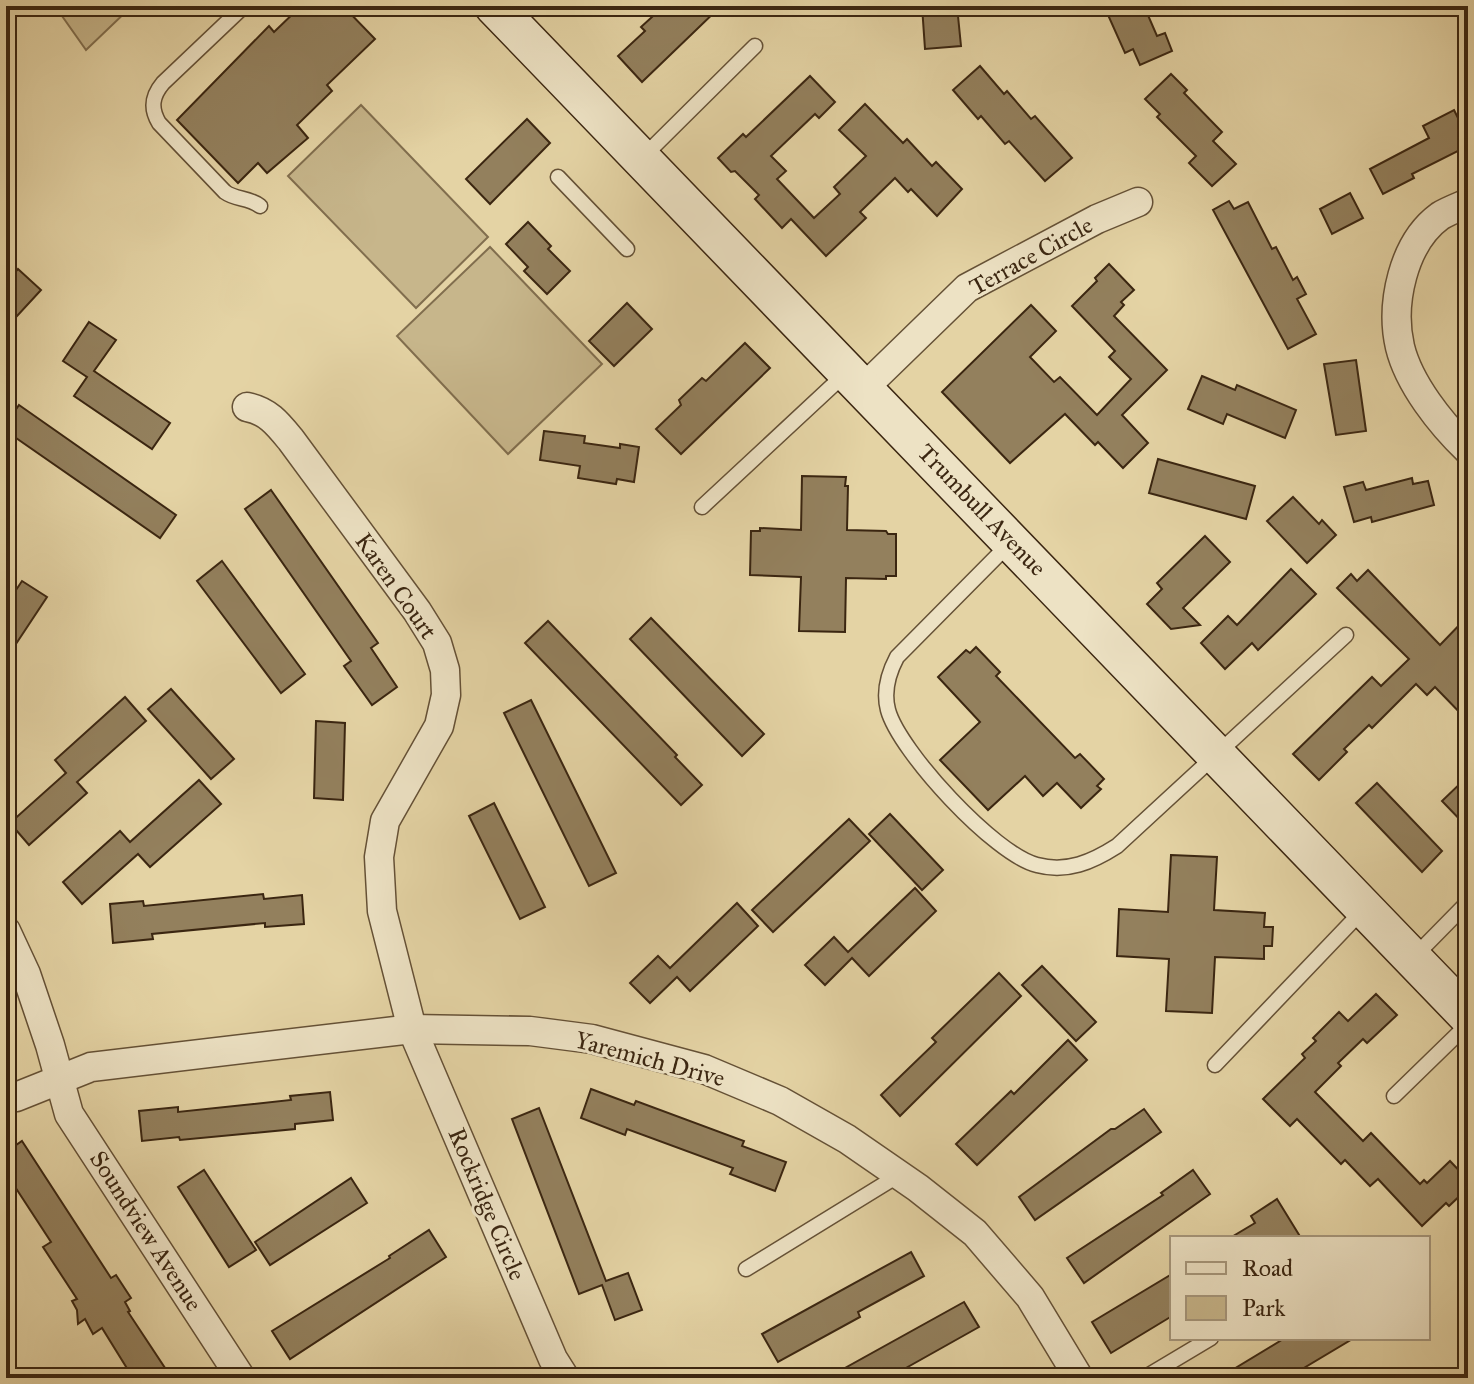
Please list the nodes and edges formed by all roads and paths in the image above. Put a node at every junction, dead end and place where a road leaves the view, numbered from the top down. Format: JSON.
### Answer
{"nodes":[{"id":1,"x":244,"y":6,"type":"edge"},
{"id":2,"x":494,"y":6,"type":"edge"},
{"id":3,"x":755,"y":46,"type":"dead end"},
{"id":4,"x":642,"y":159,"type":"junction"},
{"id":5,"x":558,"y":177,"type":"dead end"},
{"id":6,"x":1138,"y":202,"type":"dead end"},
{"id":7,"x":1468,"y":203,"type":"edge"},
{"id":8,"x":260,"y":206,"type":"dead end"},
{"id":9,"x":627,"y":249,"type":"dead end"},
{"id":10,"x":856,"y":380,"type":"junction"},
{"id":11,"x":247,"y":407,"type":"dead end"},
{"id":12,"x":1468,"y":450,"type":"edge"},
{"id":13,"x":702,"y":507,"type":"dead end"},
{"id":14,"x":1012,"y":541,"type":"junction"},
{"id":15,"x":1346,"y":635,"type":"dead end"},
{"id":16,"x":1217,"y":756,"type":"junction"},
{"id":17,"x":1468,"y":902,"type":"edge"},
{"id":18,"x":1364,"y":909,"type":"junction"},
{"id":19,"x":6,"y":931,"type":"edge"},
{"id":20,"x":1412,"y":959,"type":"junction"},
{"id":21,"x":1468,"y":1016,"type":"edge"},
{"id":22,"x":1468,"y":1024,"type":"edge"},
{"id":23,"x":412,"y":1029,"type":"junction"},
{"id":24,"x":1215,"y":1065,"type":"dead end"},
{"id":25,"x":59,"y":1081,"type":"junction"},
{"id":26,"x":1394,"y":1096,"type":"dead end"},
{"id":27,"x":6,"y":1098,"type":"edge"},
{"id":28,"x":899,"y":1175,"type":"junction"},
{"id":29,"x":746,"y":1269,"type":"dead end"},
{"id":30,"x":1208,"y":1340,"type":"edge"},
{"id":31,"x":241,"y":1378,"type":"edge"},
{"id":32,"x":565,"y":1378,"type":"edge"},
{"id":33,"x":1079,"y":1378,"type":"edge"},
{"id":34,"x":1144,"y":1378,"type":"edge"}],
"edges":[{"from":1,"to":8,"type":"lane"},
{"from":2,"to":4,"type":"street","name":"Trumbull Avenue"},
{"from":3,"to":4,"type":"lane"},
{"from":4,"to":10,"type":"street","name":"Trumbull Avenue"},
{"from":5,"to":9,"type":"lane"},
{"from":6,"to":10,"type":"street","name":"Terrace Circle"},
{"from":7,"to":12,"type":"street"},
{"from":10,"to":13,"type":"lane"},
{"from":10,"to":14,"type":"street","name":"Trumbull Avenue"},
{"from":11,"to":23,"type":"street","name":"Karen Court"},
{"from":14,"to":16,"type":"street","name":"Trumbull Avenue"},
{"from":14,"to":16,"type":"lane"},
{"from":15,"to":16,"type":"lane"},
{"from":16,"to":18,"type":"street","name":"Trumbull Avenue"},
{"from":17,"to":20,"type":"lane"},
{"from":18,"to":20,"type":"street","name":"Trumbull Avenue"},
{"from":18,"to":24,"type":"lane"},
{"from":19,"to":25,"type":"street","name":"Soundview Avenue"},
{"from":20,"to":21,"type":"street","name":"Trumbull Avenue"},
{"from":22,"to":26,"type":"lane"},
{"from":23,"to":25,"type":"street","name":"Yaremich Drive"},
{"from":23,"to":28,"type":"street","name":"Yaremich Drive"},
{"from":23,"to":32,"type":"street","name":"Rockridge Circle"},
{"from":25,"to":27,"type":"street","name":"Yaremich Drive"},
{"from":25,"to":31,"type":"street","name":"Soundview Avenue"},
{"from":28,"to":29,"type":"lane"},
{"from":28,"to":33,"type":"street","name":"Yaremich Drive"},
{"from":30,"to":34,"type":"lane"}]}
